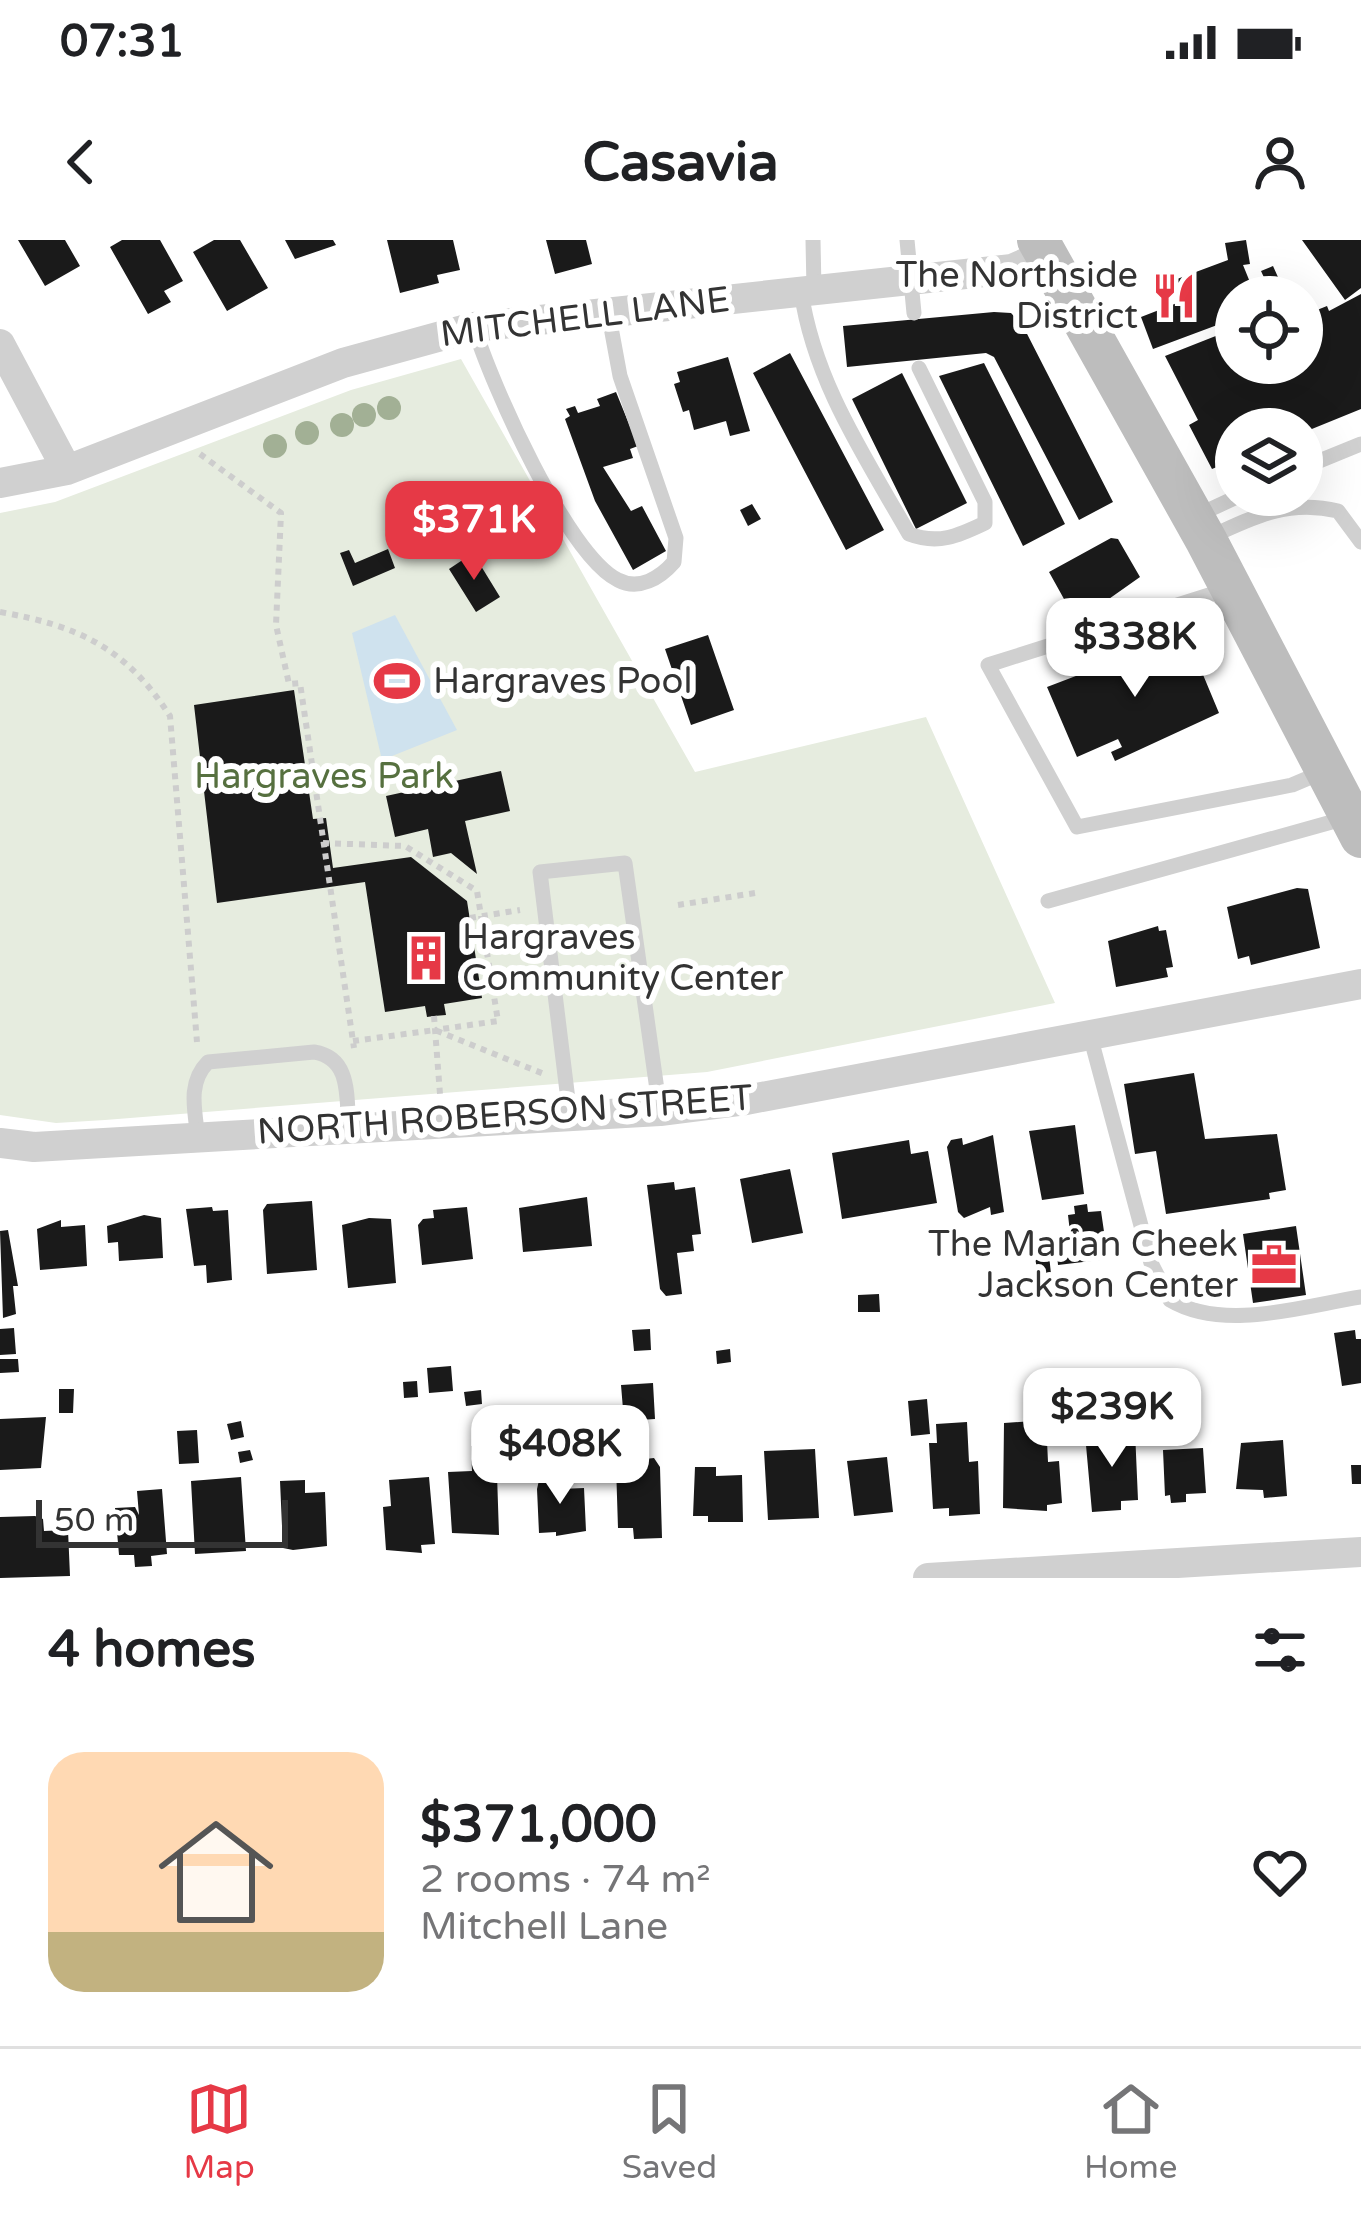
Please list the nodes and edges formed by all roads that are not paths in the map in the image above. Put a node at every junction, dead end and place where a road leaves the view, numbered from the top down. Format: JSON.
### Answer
{"nodes":[{"id":1,"x":813,"y":240,"type":"edge"},
{"id":2,"x":907,"y":240,"type":"edge"},
{"id":3,"x":1042,"y":247,"type":"edge"},
{"id":4,"x":911,"y":280,"type":"junction"},
{"id":5,"x":807,"y":290,"type":"junction"},
{"id":6,"x":608,"y":311,"type":"junction"},
{"id":7,"x":914,"y":314,"type":"dead end"},
{"id":8,"x":474,"y":327,"type":"junction"},
{"id":9,"x":0,"y":344,"type":"edge"},
{"id":10,"x":919,"y":368,"type":"dead end"},
{"id":11,"x":1361,"y":444,"type":"edge"},
{"id":12,"x":1323,"y":459,"type":"edge"},
{"id":13,"x":67,"y":470,"type":"junction"},
{"id":14,"x":0,"y":483,"type":"edge"},
{"id":15,"x":1215,"y":516,"type":"edge"},
{"id":16,"x":1200,"y":528,"type":"junction"},
{"id":17,"x":1361,"y":542,"type":"edge"},
{"id":18,"x":1231,"y":588,"type":"junction"},
{"id":19,"x":1328,"y":770,"type":"junction"},
{"id":20,"x":1358,"y":826,"type":"edge"},
{"id":21,"x":1048,"y":901,"type":"dead end"},
{"id":22,"x":1361,"y":984,"type":"edge"},
{"id":23,"x":1091,"y":1039,"type":"junction"},
{"id":24,"x":660,"y":1111,"type":"junction"},
{"id":25,"x":570,"y":1116,"type":"junction"},
{"id":26,"x":349,"y":1129,"type":"junction"},
{"id":27,"x":198,"y":1138,"type":"junction"},
{"id":28,"x":0,"y":1143,"type":"edge"},
{"id":29,"x":1361,"y":1297,"type":"edge"},
{"id":30,"x":1361,"y":1552,"type":"edge"},
{"id":31,"x":928,"y":1578,"type":"edge"}],
"edges":[{"from":1,"to":5,"type":"lane"},
{"from":2,"to":4,"type":"lane"},
{"from":3,"to":4,"type":"street","name":"MITCHELL LANE"},
{"from":3,"to":16,"type":"street"},
{"from":4,"to":5,"type":"street","name":"MITCHELL LANE"},
{"from":4,"to":7,"type":"lane"},
{"from":5,"to":6,"type":"street","name":"MITCHELL LANE"},
{"from":5,"to":10,"type":"lane"},
{"from":6,"to":8,"type":"street","name":"MITCHELL LANE"},
{"from":6,"to":8,"type":"lane"},
{"from":8,"to":13,"type":"street","name":"MITCHELL LANE"},
{"from":9,"to":13,"type":"street"},
{"from":11,"to":12,"type":"lane"},
{"from":13,"to":14,"type":"street","name":"MITCHELL LANE"},
{"from":15,"to":16,"type":"lane"},
{"from":16,"to":17,"type":"lane"},
{"from":16,"to":18,"type":"street"},
{"from":18,"to":19,"type":"street"},
{"from":18,"to":19,"type":"lane"},
{"from":19,"to":20,"type":"street"},
{"from":20,"to":21,"type":"lane"},
{"from":22,"to":23,"type":"street","name":"NORTH ROBERSON STREET"},
{"from":23,"to":24,"type":"street","name":"NORTH ROBERSON STREET"},
{"from":23,"to":29,"type":"lane"},
{"from":24,"to":25,"type":"street","name":"NORTH ROBERSON STREET"},
{"from":24,"to":25,"type":"lane"},
{"from":25,"to":26,"type":"street","name":"NORTH ROBERSON STREET"},
{"from":26,"to":27,"type":"street","name":"NORTH ROBERSON STREET"},
{"from":26,"to":27,"type":"lane"},
{"from":27,"to":28,"type":"street","name":"NORTH ROBERSON STREET"},
{"from":30,"to":31,"type":"street"}]}
